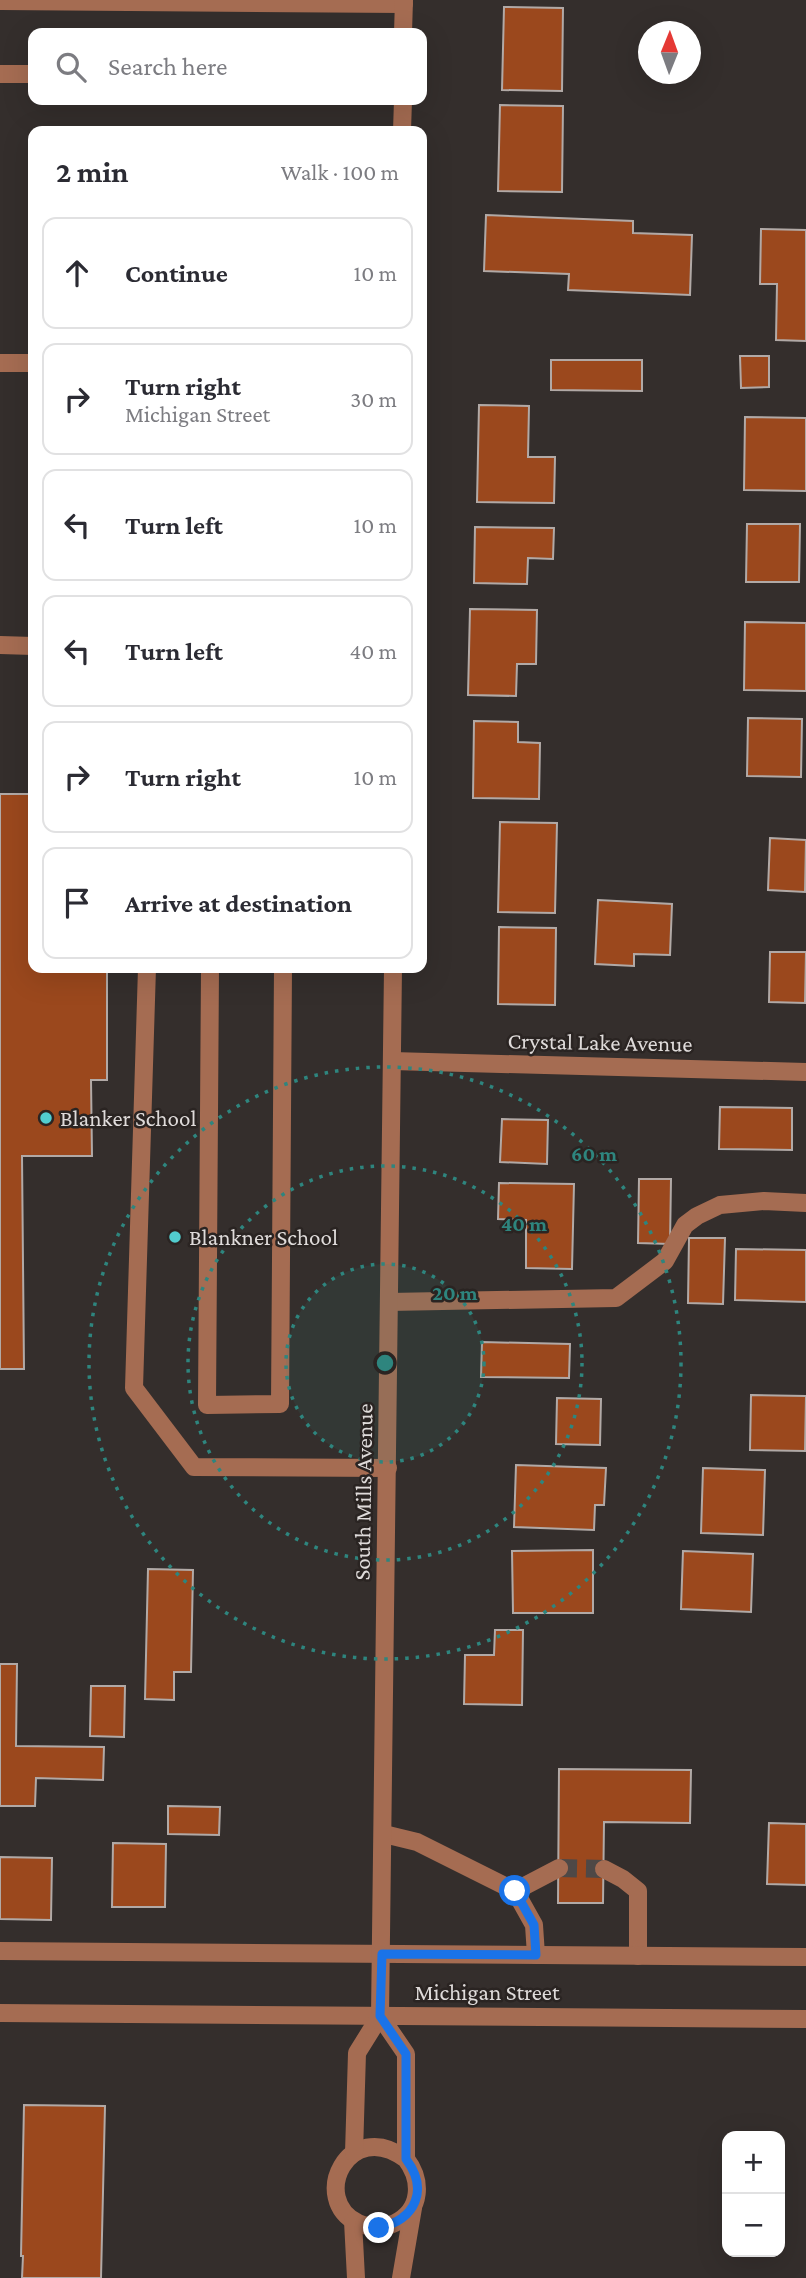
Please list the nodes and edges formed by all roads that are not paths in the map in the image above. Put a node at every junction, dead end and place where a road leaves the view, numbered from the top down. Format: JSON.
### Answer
{"nodes":[{"id":1,"x":0,"y":1,"type":"edge"},
{"id":2,"x":404,"y":2,"type":"edge"},
{"id":3,"x":403,"y":28,"type":"edge"},
{"id":4,"x":0,"y":74,"type":"edge"},
{"id":5,"x":28,"y":74,"type":"edge"},
{"id":6,"x":403,"y":105,"type":"edge"},
{"id":7,"x":402,"y":126,"type":"edge"},
{"id":8,"x":0,"y":363,"type":"edge"},
{"id":9,"x":28,"y":363,"type":"edge"},
{"id":10,"x":0,"y":645,"type":"edge"},
{"id":11,"x":28,"y":646,"type":"edge"},
{"id":12,"x":147,"y":973,"type":"edge"},
{"id":13,"x":210,"y":973,"type":"edge"},
{"id":14,"x":283,"y":973,"type":"edge"},
{"id":15,"x":393,"y":973,"type":"edge"},
{"id":16,"x":392,"y":1061,"type":"junction"},
{"id":17,"x":806,"y":1072,"type":"edge"},
{"id":18,"x":806,"y":1203,"type":"edge"},
{"id":19,"x":389,"y":1303,"type":"junction"},
{"id":20,"x":388,"y":1468,"type":"junction"},
{"id":21,"x":384,"y":1834,"type":"junction"},
{"id":22,"x":559,"y":1868,"type":"tunnel mouth"},
{"id":23,"x":604,"y":1869,"type":"tunnel mouth"},
{"id":24,"x":515,"y":1891,"type":"junction"},
{"id":25,"x":0,"y":1951,"type":"edge"},
{"id":26,"x":382,"y":1954,"type":"junction"},
{"id":27,"x":536,"y":1955,"type":"junction"},
{"id":28,"x":638,"y":1956,"type":"junction"},
{"id":29,"x":806,"y":1957,"type":"edge"},
{"id":30,"x":0,"y":2013,"type":"edge"},
{"id":31,"x":380,"y":2016,"type":"junction"},
{"id":32,"x":806,"y":2019,"type":"edge"},
{"id":33,"x":354,"y":2153,"type":"junction"},
{"id":34,"x":406,"y":2159,"type":"junction"},
{"id":35,"x":413,"y":2207,"type":"junction"},
{"id":36,"x":354,"y":2221,"type":"junction"},
{"id":37,"x":356,"y":2278,"type":"edge"},
{"id":38,"x":401,"y":2278,"type":"edge"}],
"edges":[{"from":1,"to":2,"type":"street"},
{"from":2,"to":3,"type":"street"},
{"from":4,"to":5,"type":"street"},
{"from":6,"to":7,"type":"street"},
{"from":8,"to":9,"type":"street"},
{"from":10,"to":11,"type":"street"},
{"from":12,"to":20,"type":"street"},
{"from":13,"to":14,"type":"street"},
{"from":15,"to":16,"type":"street","name":"South Mills Avenue"},
{"from":16,"to":17,"type":"street","name":"Crystal Lake Avenue"},
{"from":16,"to":19,"type":"street","name":"South Mills Avenue"},
{"from":18,"to":19,"type":"street"},
{"from":19,"to":20,"type":"street","name":"South Mills Avenue"},
{"from":20,"to":21,"type":"street","name":"South Mills Avenue"},
{"from":21,"to":24,"type":"street"},
{"from":21,"to":26,"type":"street","name":"South Mills Avenue"},
{"from":22,"to":24,"type":"street"},
{"from":23,"to":28,"type":"street"},
{"from":24,"to":27,"type":"street"},
{"from":25,"to":26,"type":"street","name":"Michigan Street"},
{"from":26,"to":27,"type":"street","name":"Michigan Street"},
{"from":26,"to":31,"type":"street","name":"South Mills Avenue"},
{"from":27,"to":28,"type":"street","name":"Michigan Street"},
{"from":28,"to":29,"type":"street","name":"Michigan Street"},
{"from":30,"to":31,"type":"street","name":"Michigan Street"},
{"from":31,"to":32,"type":"street","name":"Michigan Street"},
{"from":31,"to":33,"type":"street"},
{"from":31,"to":34,"type":"street"},
{"from":33,"to":34,"type":"street"},
{"from":33,"to":36,"type":"street"},
{"from":34,"to":35,"type":"street"},
{"from":35,"to":36,"type":"street"},
{"from":35,"to":38,"type":"street"},
{"from":36,"to":37,"type":"street"}]}
